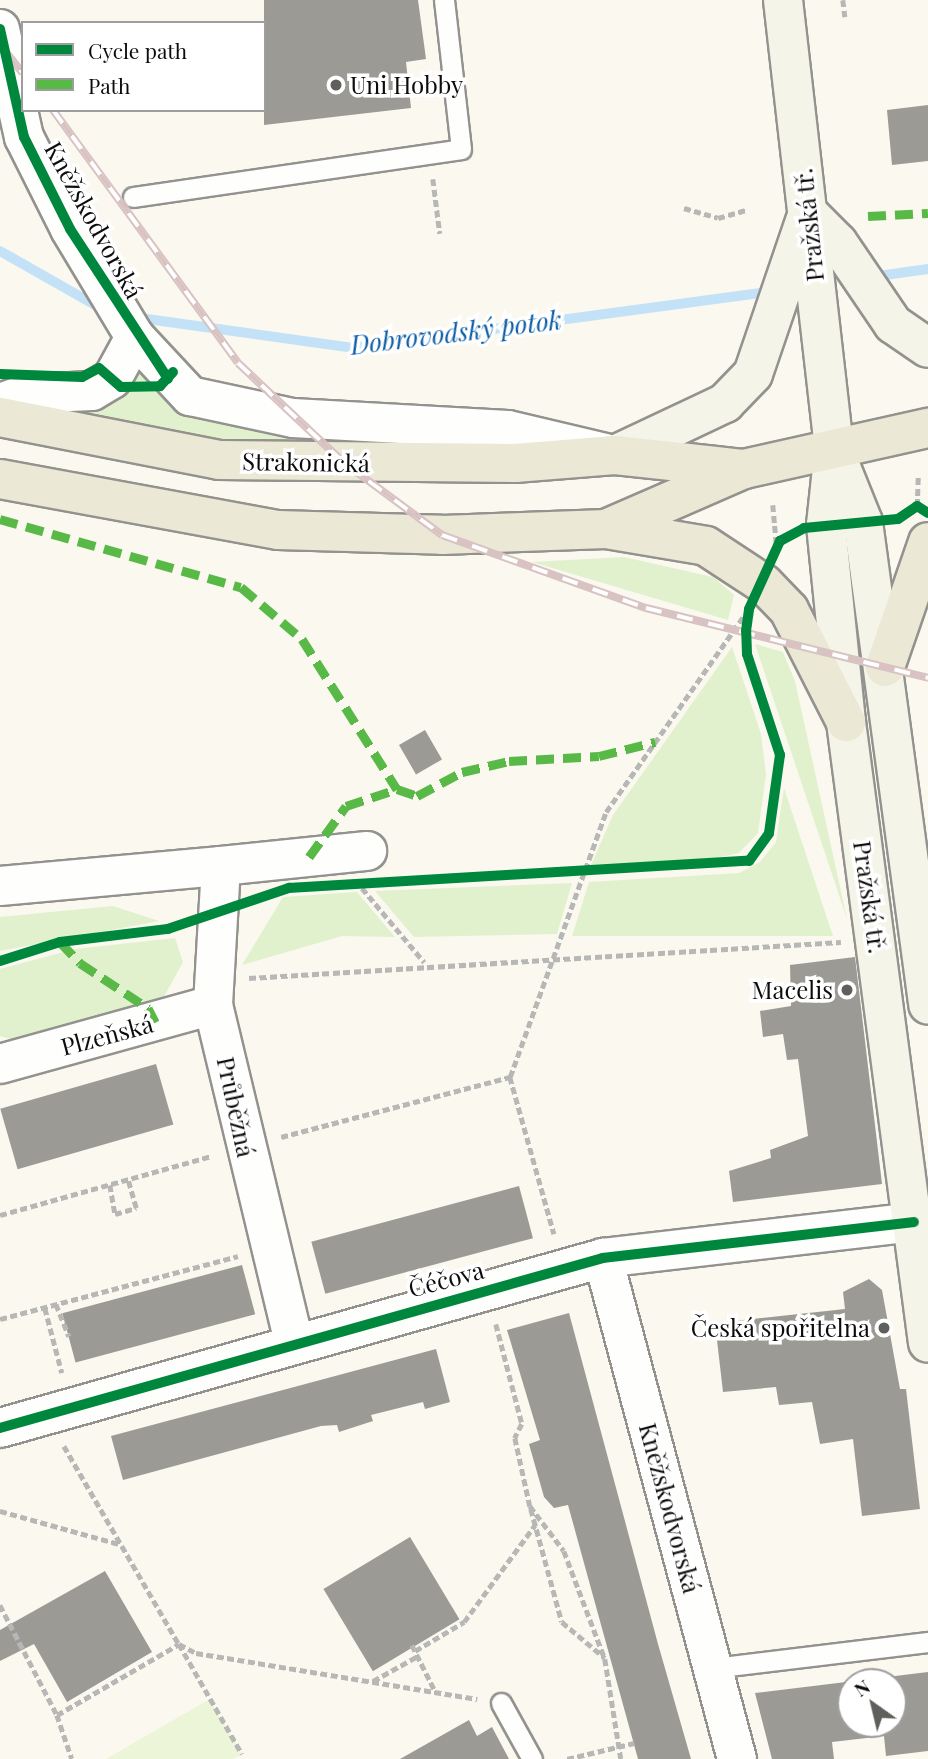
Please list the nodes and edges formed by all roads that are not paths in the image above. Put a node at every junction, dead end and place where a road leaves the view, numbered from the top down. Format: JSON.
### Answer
{"nodes":[{"id":1,"x":444,"y":0,"type":"edge"},
{"id":2,"x":783,"y":0,"type":"edge"},
{"id":3,"x":0,"y":29,"type":"edge"},
{"id":4,"x":12,"y":131,"type":"edge"},
{"id":5,"x":133,"y":197,"type":"dead end"},
{"id":6,"x":813,"y":238,"type":"junction"},
{"id":7,"x":134,"y":335,"type":"junction"},
{"id":8,"x":928,"y":348,"type":"edge"},
{"id":9,"x":0,"y":403,"type":"edge"},
{"id":10,"x":0,"y":417,"type":"edge"},
{"id":11,"x":928,"y":428,"type":"edge"},
{"id":12,"x":834,"y":450,"type":"junction"},
{"id":13,"x":615,"y":455,"type":"junction"},
{"id":14,"x":744,"y":469,"type":"junction"},
{"id":15,"x":0,"y":479,"type":"edge"},
{"id":16,"x":606,"y":529,"type":"junction"},
{"id":17,"x":928,"y":542,"type":"edge"},
{"id":18,"x":885,"y":667,"type":"junction"},
{"id":19,"x":846,"y":723,"type":"junction"},
{"id":20,"x":221,"y":866,"type":"junction"},
{"id":21,"x":362,"y":876,"type":"road end"},
{"id":22,"x":0,"y":886,"type":"edge"},
{"id":23,"x":214,"y":995,"type":"junction"},
{"id":24,"x":928,"y":1005,"type":"edge"},
{"id":25,"x":0,"y":1064,"type":"edge"},
{"id":26,"x":914,"y":1222,"type":"junction"},
{"id":27,"x":603,"y":1258,"type":"junction"},
{"id":28,"x":294,"y":1343,"type":"junction"},
{"id":29,"x":928,"y":1343,"type":"edge"},
{"id":30,"x":0,"y":1428,"type":"edge"},
{"id":31,"x":928,"y":1642,"type":"edge"},
{"id":32,"x":713,"y":1668,"type":"junction"},
{"id":33,"x":501,"y":1703,"type":"road end"},
{"id":34,"x":533,"y":1759,"type":"edge"},
{"id":35,"x":737,"y":1759,"type":"edge"}],
"edges":[{"from":1,"to":5,"type":"lane"},
{"from":2,"to":6,"type":"street","name":"Pražská tř."},
{"from":3,"to":4,"type":"street","name":"Kněžskodvorská"},
{"from":4,"to":7,"type":"street","name":"Kněžskodvorská"},
{"from":6,"to":8,"type":"street"},
{"from":6,"to":12,"type":"street","name":"Pražská tř."},
{"from":6,"to":13,"type":"street"},
{"from":7,"to":9,"type":"street","name":"Kněžskodvorská"},
{"from":7,"to":13,"type":"street","name":"Kněžskodvorská"},
{"from":10,"to":13,"type":"main road","name":"Strakonická"},
{"from":11,"to":12,"type":"main road"},
{"from":12,"to":14,"type":"main road"},
{"from":12,"to":18,"type":"street","name":"Pražská tř."},
{"from":12,"to":19,"type":"street","name":"Pražská tř."},
{"from":13,"to":14,"type":"main road","name":"Strakonická"},
{"from":14,"to":16,"type":"main road"},
{"from":15,"to":16,"type":"main road"},
{"from":16,"to":19,"type":"main road"},
{"from":17,"to":18,"type":"main road"},
{"from":18,"to":24,"type":"street","name":"Pražská tř."},
{"from":19,"to":26,"type":"street","name":"Pražská tř."},
{"from":20,"to":21,"type":"street"},
{"from":20,"to":22,"type":"street"},
{"from":20,"to":23,"type":"street","name":"Průběžná"},
{"from":23,"to":25,"type":"street","name":"Plzeňská"},
{"from":23,"to":28,"type":"street","name":"Průběžná"},
{"from":26,"to":27,"type":"street","name":"Čéčova"},
{"from":26,"to":29,"type":"street","name":"Pražská tř."},
{"from":27,"to":28,"type":"street","name":"Čéčova"},
{"from":27,"to":32,"type":"street","name":"Kněžskodvorská"},
{"from":28,"to":30,"type":"street","name":"Čéčova"},
{"from":31,"to":32,"type":"lane"},
{"from":32,"to":35,"type":"street","name":"Kněžskodvorská"},
{"from":33,"to":34,"type":"lane"}]}
